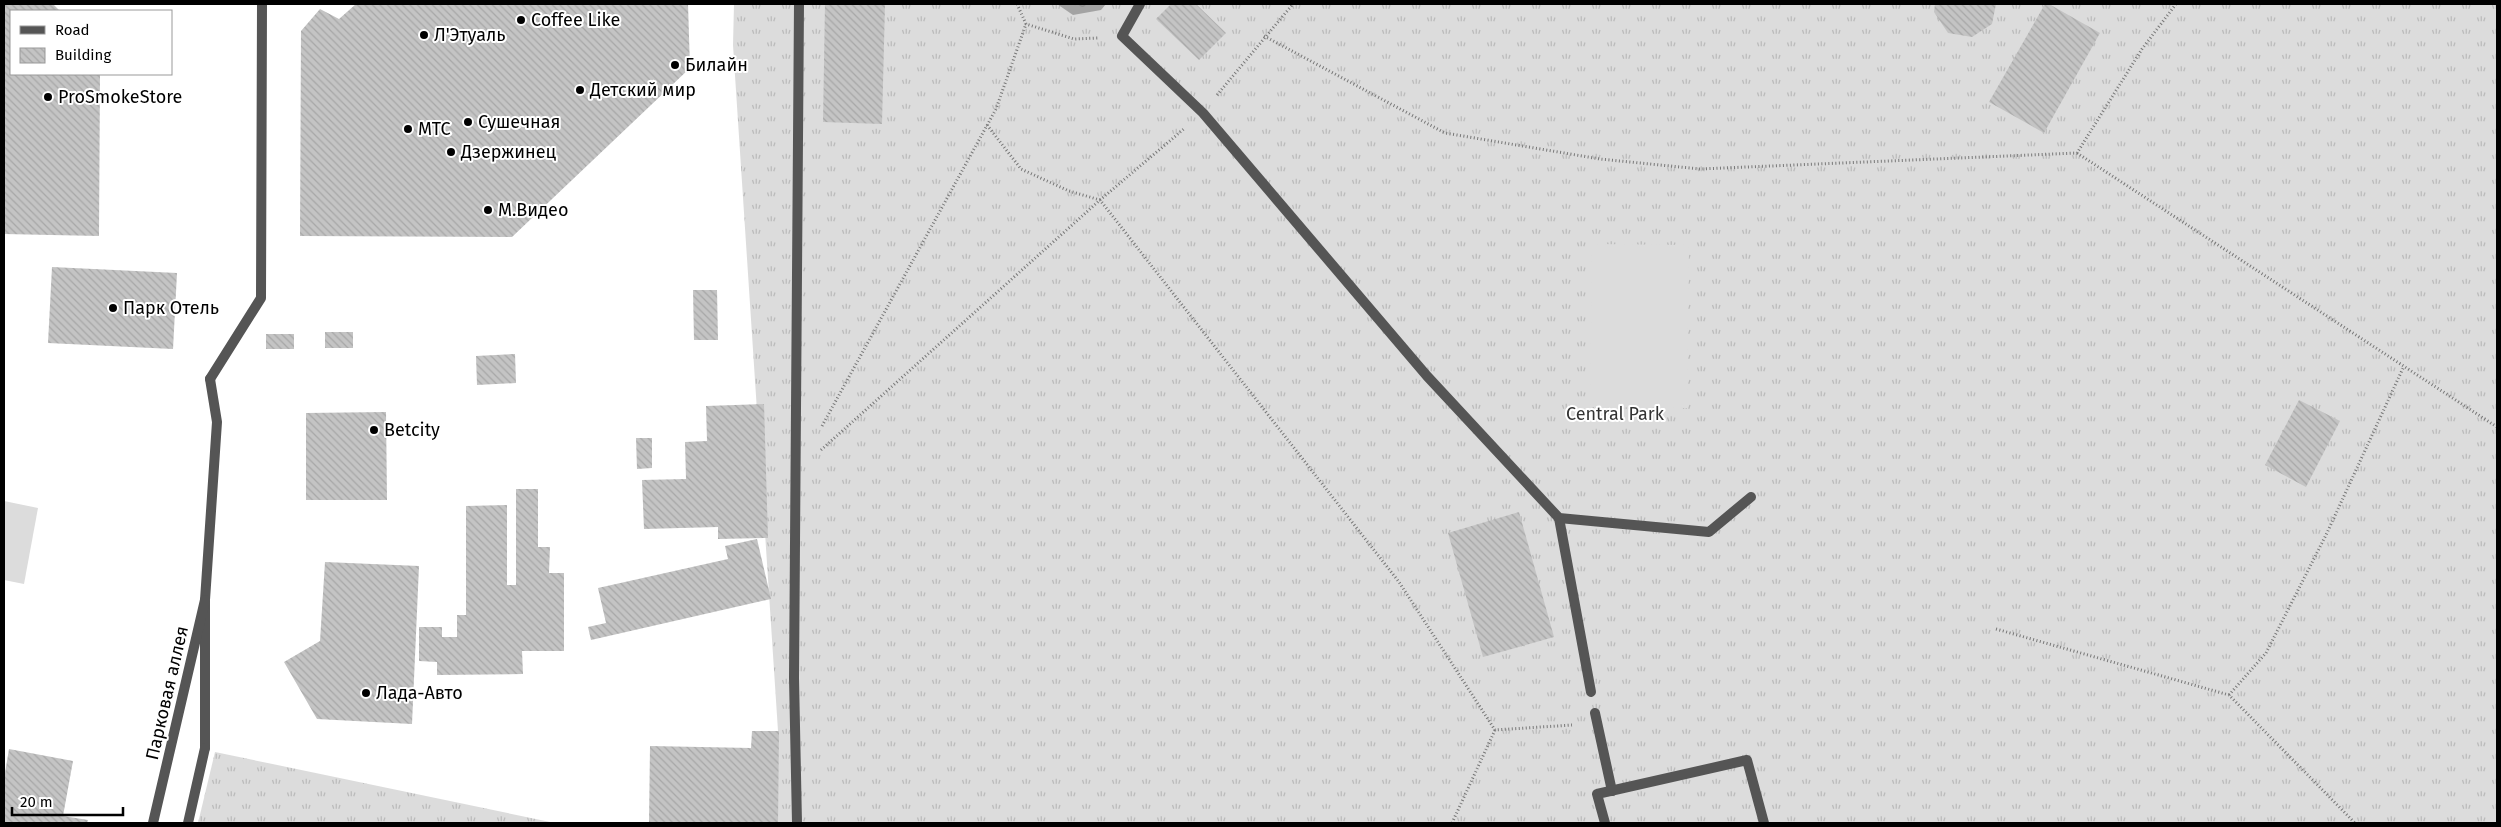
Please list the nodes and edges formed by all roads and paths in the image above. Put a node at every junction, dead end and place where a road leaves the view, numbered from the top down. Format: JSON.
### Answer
{"nodes":[{"id":1,"x":262,"y":4,"type":"edge"},
{"id":2,"x":798,"y":4,"type":"edge"},
{"id":3,"x":1017,"y":4,"type":"edge"},
{"id":4,"x":1140,"y":4,"type":"edge"},
{"id":5,"x":1293,"y":4,"type":"edge"},
{"id":6,"x":2176,"y":4,"type":"edge"},
{"id":7,"x":1026,"y":24,"type":"junction"},
{"id":8,"x":1122,"y":36,"type":"junction"},
{"id":9,"x":1264,"y":36,"type":"junction"},
{"id":10,"x":1202,"y":113,"type":"junction"},
{"id":11,"x":987,"y":125,"type":"junction"},
{"id":12,"x":2077,"y":152,"type":"junction"},
{"id":13,"x":1100,"y":200,"type":"junction"},
{"id":14,"x":2404,"y":366,"type":"junction"},
{"id":15,"x":2497,"y":427,"type":"edge"},
{"id":16,"x":820,"y":429,"type":"dead end"},
{"id":17,"x":797,"y":472,"type":"junction"},
{"id":18,"x":1751,"y":498,"type":"dead end"},
{"id":19,"x":1560,"y":518,"type":"junction"},
{"id":20,"x":206,"y":600,"type":"junction"},
{"id":21,"x":1996,"y":629,"type":"dead end"},
{"id":22,"x":1592,"y":692,"type":"dead end"},
{"id":23,"x":2228,"y":695,"type":"junction"},
{"id":24,"x":1597,"y":718,"type":"joint"},
{"id":25,"x":1495,"y":730,"type":"junction"},
{"id":26,"x":1612,"y":791,"type":"junction"},
{"id":27,"x":153,"y":823,"type":"edge"},
{"id":28,"x":188,"y":823,"type":"edge"},
{"id":29,"x":797,"y":823,"type":"edge"},
{"id":30,"x":1452,"y":823,"type":"edge"},
{"id":31,"x":1604,"y":823,"type":"edge"},
{"id":32,"x":1764,"y":823,"type":"edge"},
{"id":33,"x":2355,"y":823,"type":"edge"}],
"edges":[{"from":1,"to":20,"type":"street","name":"Парковая аллея"},
{"from":2,"to":17,"type":"street"},
{"from":3,"to":7,"type":"path"},
{"from":4,"to":8,"type":"street"},
{"from":5,"to":9,"type":"path"},
{"from":6,"to":12,"type":"path"},
{"from":7,"to":8,"type":"path"},
{"from":7,"to":11,"type":"path"},
{"from":8,"to":10,"type":"street"},
{"from":9,"to":10,"type":"path"},
{"from":9,"to":12,"type":"path"},
{"from":10,"to":13,"type":"path"},
{"from":10,"to":19,"type":"street"},
{"from":11,"to":13,"type":"path"},
{"from":11,"to":16,"type":"path"},
{"from":12,"to":14,"type":"path"},
{"from":13,"to":17,"type":"path"},
{"from":13,"to":25,"type":"path"},
{"from":14,"to":15,"type":"path"},
{"from":14,"to":23,"type":"path"},
{"from":17,"to":29,"type":"street"},
{"from":18,"to":19,"type":"street"},
{"from":19,"to":22,"type":"street"},
{"from":20,"to":27,"type":"street","name":"Парковая аллея"},
{"from":20,"to":28,"type":"street","name":"Парковая аллея"},
{"from":21,"to":23,"type":"path"},
{"from":23,"to":33,"type":"path"},
{"from":24,"to":25,"type":"path"},
{"from":24,"to":26,"type":"street"},
{"from":25,"to":30,"type":"path"},
{"from":26,"to":31,"type":"street"},
{"from":26,"to":32,"type":"street"}]}
